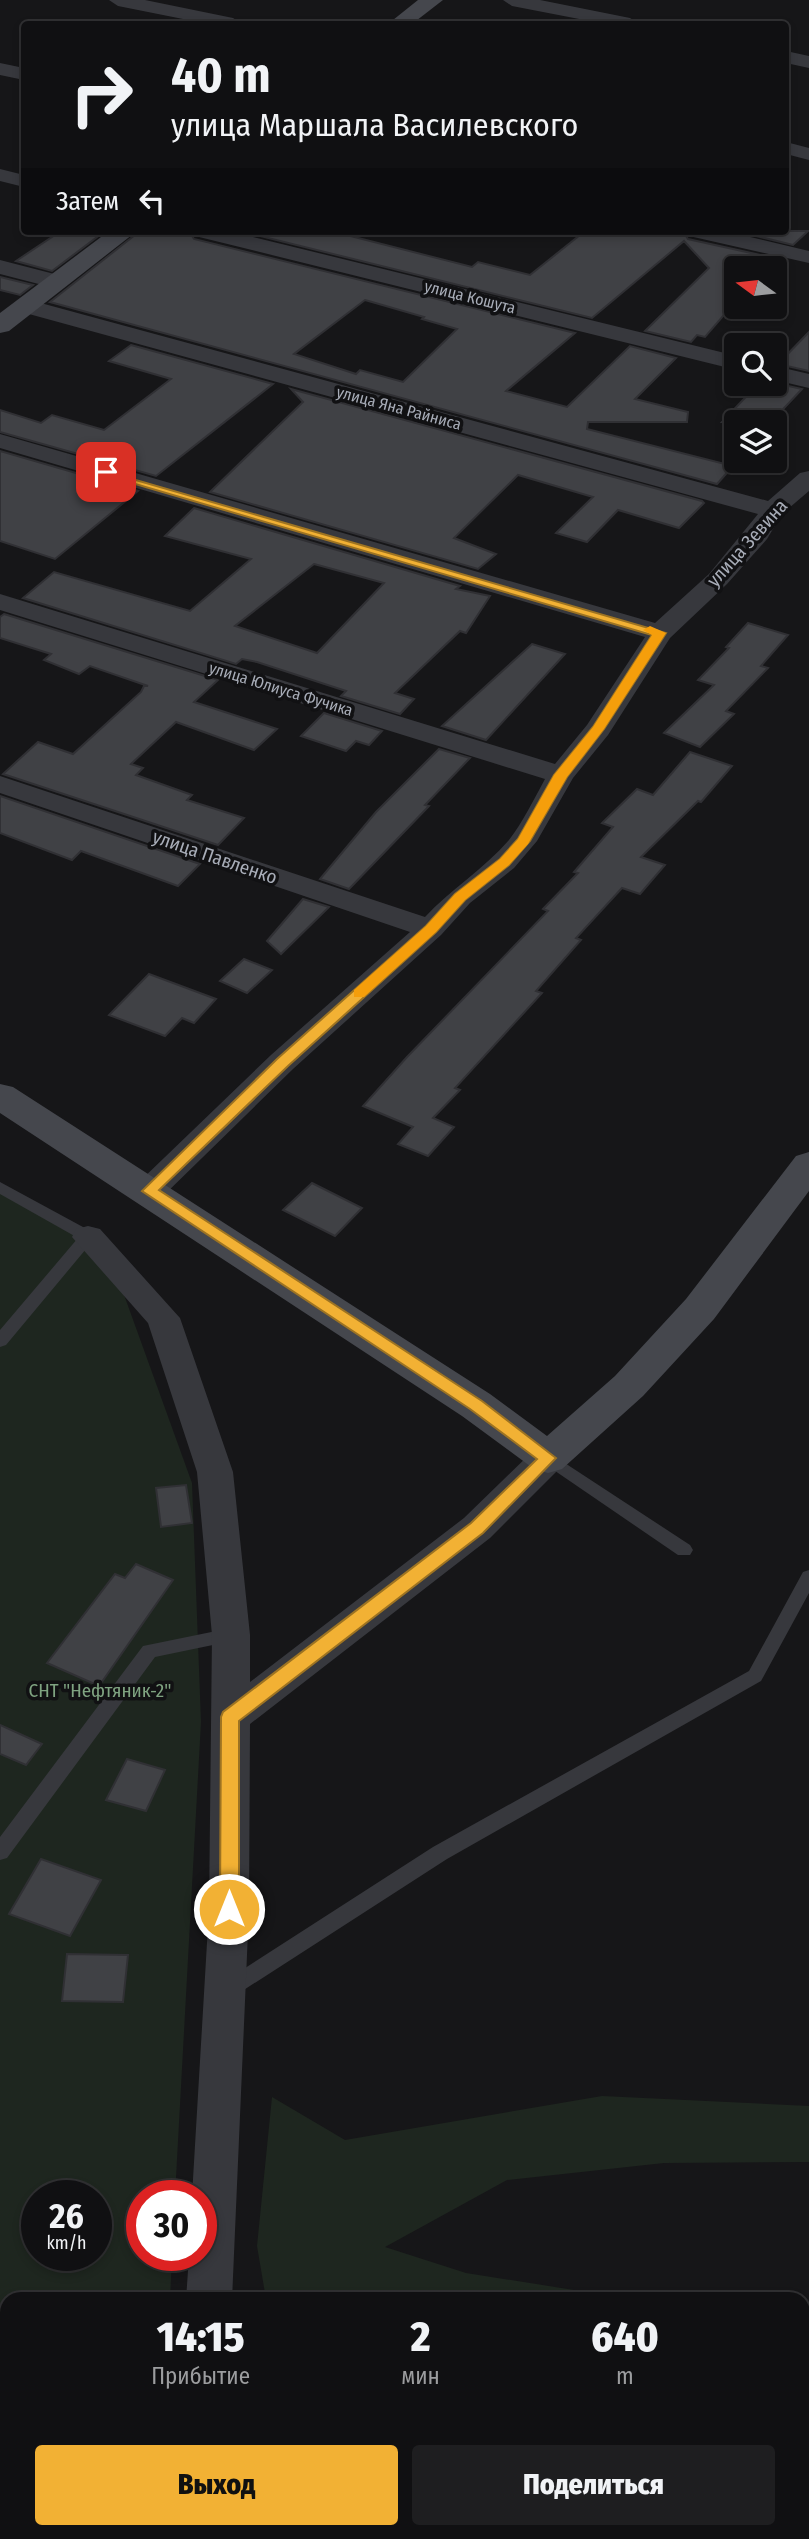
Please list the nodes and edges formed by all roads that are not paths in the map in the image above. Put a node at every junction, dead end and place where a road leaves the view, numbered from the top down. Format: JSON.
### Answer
{"nodes":[{"id":1,"x":118,"y":0,"type":"edge"},
{"id":2,"x":432,"y":0,"type":"edge"},
{"id":3,"x":512,"y":0,"type":"edge"},
{"id":4,"x":219,"y":21,"type":"edge"},
{"id":5,"x":403,"y":21,"type":"edge"},
{"id":6,"x":615,"y":21,"type":"edge"},
{"id":7,"x":789,"y":58,"type":"edge"},
{"id":8,"x":809,"y":62,"type":"edge"},
{"id":9,"x":0,"y":69,"type":"edge"},
{"id":10,"x":21,"y":74,"type":"edge"},
{"id":11,"x":789,"y":149,"type":"edge"},
{"id":12,"x":809,"y":154,"type":"edge"},
{"id":13,"x":0,"y":176,"type":"edge"},
{"id":14,"x":21,"y":180,"type":"edge"},
{"id":15,"x":120,"y":235,"type":"edge"},
{"id":16,"x":219,"y":235,"type":"edge"},
{"id":17,"x":713,"y":235,"type":"edge"},
{"id":18,"x":809,"y":257,"type":"edge"},
{"id":19,"x":0,"y":267,"type":"edge"},
{"id":20,"x":58,"y":282,"type":"junction"},
{"id":21,"x":26,"y":306,"type":"junction"},
{"id":22,"x":0,"y":325,"type":"edge"},
{"id":23,"x":724,"y":360,"type":"edge"},
{"id":24,"x":787,"y":376,"type":"edge"},
{"id":25,"x":809,"y":381,"type":"edge"},
{"id":26,"x":0,"y":441,"type":"edge"},
{"id":27,"x":809,"y":478,"type":"edge"},
{"id":28,"x":773,"y":510,"type":"junction"},
{"id":29,"x":0,"y":602,"type":"edge"},
{"id":30,"x":660,"y":633,"type":"junction"},
{"id":31,"x":561,"y":775,"type":"junction"},
{"id":32,"x":0,"y":784,"type":"edge"},
{"id":33,"x":431,"y":929,"type":"junction"},
{"id":34,"x":0,"y":1096,"type":"edge"},
{"id":35,"x":809,"y":1165,"type":"edge"},
{"id":36,"x":0,"y":1187,"type":"edge"},
{"id":37,"x":149,"y":1191,"type":"junction"},
{"id":38,"x":88,"y":1237,"type":"junction"},
{"id":39,"x":0,"y":1341,"type":"edge"},
{"id":40,"x":548,"y":1458,"type":"junction"},
{"id":41,"x":684,"y":1550,"type":"dead end"},
{"id":42,"x":809,"y":1577,"type":"edge"},
{"id":43,"x":231,"y":1635,"type":"junction"},
{"id":44,"x":230,"y":1717,"type":"junction"},
{"id":45,"x":0,"y":1852,"type":"edge"},
{"id":46,"x":225,"y":1992,"type":"junction"},
{"id":47,"x":209,"y":2292,"type":"edge"}],
"edges":[{"from":1,"to":4,"type":"street"},
{"from":2,"to":5,"type":"main road"},
{"from":3,"to":6,"type":"street"},
{"from":7,"to":8,"type":"street"},
{"from":9,"to":10,"type":"street"},
{"from":11,"to":12,"type":"street"},
{"from":13,"to":14,"type":"street"},
{"from":15,"to":20,"type":"main road"},
{"from":16,"to":23,"type":"street","name":"улица Кошута"},
{"from":17,"to":18,"type":"street"},
{"from":19,"to":20,"type":"street"},
{"from":20,"to":21,"type":"main road"},
{"from":21,"to":22,"type":"main road"},
{"from":21,"to":28,"type":"street","name":"улица Яна Райниса"},
{"from":24,"to":25,"type":"street"},
{"from":26,"to":30,"type":"street"},
{"from":27,"to":28,"type":"street","name":"улица Зевина"},
{"from":28,"to":30,"type":"street","name":"улица Зевина"},
{"from":29,"to":31,"type":"street","name":"улица Юлиуса Фучика"},
{"from":30,"to":31,"type":"street","name":"улица Зевина"},
{"from":31,"to":33,"type":"street","name":"улица Зевина"},
{"from":32,"to":33,"type":"street","name":"улица Павленко"},
{"from":33,"to":37,"type":"street","name":"улица Зевина"},
{"from":34,"to":37,"type":"main road"},
{"from":35,"to":40,"type":"main road"},
{"from":36,"to":38,"type":"lane"},
{"from":37,"to":40,"type":"main road"},
{"from":38,"to":39,"type":"lane"},
{"from":38,"to":43,"type":"street"},
{"from":40,"to":41,"type":"lane"},
{"from":40,"to":44,"type":"street"},
{"from":42,"to":46,"type":"lane"},
{"from":43,"to":44,"type":"street"},
{"from":43,"to":45,"type":"lane"},
{"from":44,"to":46,"type":"street"},
{"from":46,"to":47,"type":"street"}]}
